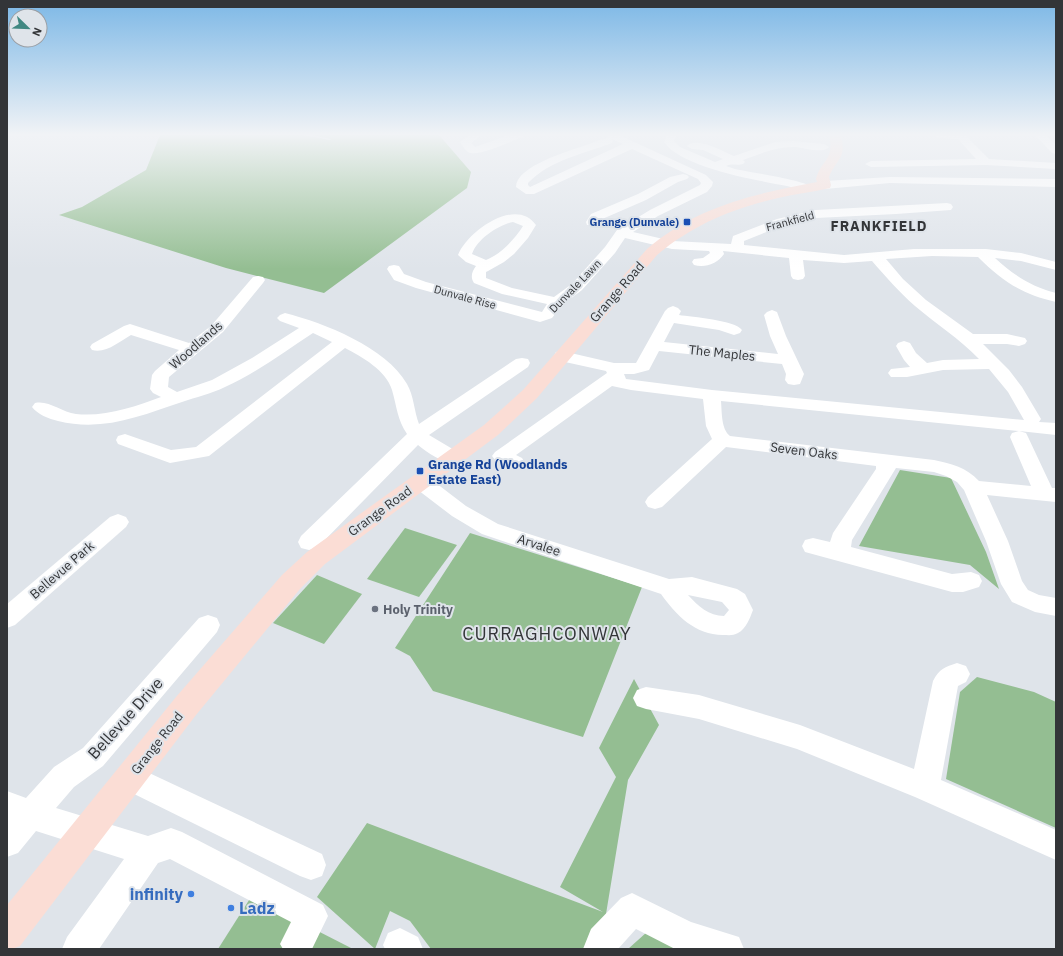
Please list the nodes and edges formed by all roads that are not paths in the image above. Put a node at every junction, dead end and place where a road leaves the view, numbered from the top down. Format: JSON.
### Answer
{"nodes":[{"id":1,"x":524,"y":180,"type":"edge"},
{"id":2,"x":557,"y":180,"type":"edge"},
{"id":3,"x":673,"y":180,"type":"edge"},
{"id":4,"x":705,"y":180,"type":"edge"},
{"id":5,"x":762,"y":180,"type":"edge"},
{"id":6,"x":773,"y":180,"type":"edge"},
{"id":7,"x":822,"y":180,"type":"edge"},
{"id":8,"x":777,"y":183,"type":"junction"},
{"id":9,"x":1056,"y":183,"type":"edge"},
{"id":10,"x":825,"y":185,"type":"junction"},
{"id":11,"x":628,"y":204,"type":"junction"},
{"id":12,"x":947,"y":207,"type":"dead end"},
{"id":13,"x":654,"y":213,"type":"junction"},
{"id":14,"x":592,"y":222,"type":"dead end"},
{"id":15,"x":622,"y":233,"type":"junction"},
{"id":16,"x":661,"y":243,"type":"junction"},
{"id":17,"x":715,"y":247,"type":"junction"},
{"id":18,"x":1010,"y":247,"type":"dead end"},
{"id":19,"x":737,"y":248,"type":"junction"},
{"id":20,"x":972,"y":249,"type":"junction"},
{"id":21,"x":879,"y":252,"type":"junction"},
{"id":22,"x":796,"y":255,"type":"junction"},
{"id":23,"x":699,"y":262,"type":"dead end"},
{"id":24,"x":485,"y":264,"type":"dead end"},
{"id":25,"x":1056,"y":266,"type":"edge"},
{"id":26,"x":394,"y":269,"type":"dead end"},
{"id":27,"x":798,"y":276,"type":"dead end"},
{"id":28,"x":258,"y":280,"type":"dead end"},
{"id":29,"x":1056,"y":298,"type":"edge"},
{"id":30,"x":557,"y":302,"type":"junction"},
{"id":31,"x":772,"y":315,"type":"dead end"},
{"id":32,"x":540,"y":317,"type":"joint"},
{"id":33,"x":285,"y":318,"type":"dead end"},
{"id":34,"x":312,"y":327,"type":"junction"},
{"id":35,"x":734,"y":330,"type":"dead end"},
{"id":36,"x":969,"y":339,"type":"junction"},
{"id":37,"x":343,"y":341,"type":"junction"},
{"id":38,"x":1019,"y":341,"type":"dead end"},
{"id":39,"x":654,"y":346,"type":"junction"},
{"id":40,"x":904,"y":346,"type":"dead end"},
{"id":41,"x":98,"y":347,"type":"dead end"},
{"id":42,"x":191,"y":349,"type":"junction"},
{"id":43,"x":562,"y":356,"type":"junction"},
{"id":44,"x":789,"y":360,"type":"junction"},
{"id":45,"x":522,"y":363,"type":"dead end"},
{"id":46,"x":992,"y":364,"type":"junction"},
{"id":47,"x":924,"y":369,"type":"junction"},
{"id":48,"x":615,"y":371,"type":"junction"},
{"id":49,"x":897,"y":373,"type":"dead end"},
{"id":50,"x":794,"y":380,"type":"dead end"},
{"id":51,"x":712,"y":395,"type":"junction"},
{"id":52,"x":175,"y":398,"type":"junction"},
{"id":53,"x":41,"y":407,"type":"dead end"},
{"id":54,"x":1032,"y":419,"type":"dead end"},
{"id":55,"x":1056,"y":428,"type":"edge"},
{"id":56,"x":418,"y":434,"type":"junction"},
{"id":57,"x":1020,"y":437,"type":"dead end"},
{"id":58,"x":125,"y":440,"type":"dead end"},
{"id":59,"x":723,"y":440,"type":"junction"},
{"id":60,"x":454,"y":458,"type":"junction"},
{"id":61,"x":885,"y":460,"type":"junction"},
{"id":62,"x":515,"y":463,"type":"dead end"},
{"id":63,"x":421,"y":482,"type":"junction"},
{"id":64,"x":973,"y":487,"type":"junction"},
{"id":65,"x":1051,"y":495,"type":"edge"},
{"id":66,"x":655,"y":502,"type":"dead end"},
{"id":67,"x":118,"y":522,"type":"dead end"},
{"id":68,"x":309,"y":542,"type":"dead end"},
{"id":69,"x":813,"y":546,"type":"dead end"},
{"id":70,"x":840,"y":552,"type":"junction"},
{"id":71,"x":971,"y":581,"type":"dead end"},
{"id":72,"x":669,"y":588,"type":"dead end"},
{"id":73,"x":1056,"y":607,"type":"edge"},
{"id":74,"x":7,"y":618,"type":"edge"},
{"id":75,"x":208,"y":625,"type":"dead end"},
{"id":76,"x":958,"y":674,"type":"dead end"},
{"id":77,"x":646,"y":698,"type":"dead end"},
{"id":78,"x":130,"y":777,"type":"junction"},
{"id":79,"x":925,"y":787,"type":"junction"},
{"id":80,"x":19,"y":810,"type":"edge"},
{"id":81,"x":87,"y":832,"type":"junction"},
{"id":82,"x":7,"y":842,"type":"edge"},
{"id":83,"x":1056,"y":845,"type":"edge"},
{"id":84,"x":148,"y":851,"type":"junction"},
{"id":85,"x":311,"y":865,"type":"dead end"},
{"id":86,"x":7,"y":933,"type":"edge"},
{"id":87,"x":297,"y":944,"type":"dead end"},
{"id":88,"x":79,"y":949,"type":"edge"},
{"id":89,"x":600,"y":949,"type":"edge"},
{"id":90,"x":727,"y":949,"type":"edge"}],
"edges":[{"from":1,"to":2,"type":"street"},
{"from":3,"to":11,"type":"street"},
{"from":4,"to":13,"type":"street","name":"Dunvale Lawn"},
{"from":5,"to":8,"type":"street"},
{"from":6,"to":8,"type":"street"},
{"from":7,"to":10,"type":"main road"},
{"from":8,"to":10,"type":"main road","name":"Grange Road"},
{"from":8,"to":16,"type":"main road","name":"Grange Road"},
{"from":9,"to":10,"type":"street"},
{"from":11,"to":13,"type":"street"},
{"from":11,"to":14,"type":"street"},
{"from":12,"to":19,"type":"street","name":"Frankfield"},
{"from":13,"to":15,"type":"street","name":"Dunvale Lawn"},
{"from":15,"to":16,"type":"street"},
{"from":15,"to":30,"type":"street","name":"Dunvale Lawn"},
{"from":16,"to":17,"type":"street","name":"Frankfield"},
{"from":16,"to":43,"type":"main road","name":"Grange Road"},
{"from":17,"to":19,"type":"street","name":"Frankfield"},
{"from":17,"to":23,"type":"street"},
{"from":18,"to":20,"type":"street","name":"Frankfield"},
{"from":19,"to":22,"type":"street","name":"Frankfield"},
{"from":20,"to":21,"type":"street","name":"Frankfield"},
{"from":20,"to":25,"type":"street","name":"Frankfield"},
{"from":20,"to":29,"type":"street"},
{"from":21,"to":22,"type":"street","name":"Frankfield"},
{"from":21,"to":36,"type":"street"},
{"from":22,"to":27,"type":"street"},
{"from":24,"to":30,"type":"street"},
{"from":26,"to":32,"type":"street","name":"Dunvale Rise"},
{"from":28,"to":42,"type":"street","name":"Woodlands"},
{"from":30,"to":32,"type":"street","name":"Dunvale Lawn"},
{"from":31,"to":44,"type":"street"},
{"from":33,"to":34,"type":"street"},
{"from":34,"to":37,"type":"street"},
{"from":34,"to":52,"type":"street"},
{"from":35,"to":39,"type":"street","name":"The Maples"},
{"from":36,"to":38,"type":"street"},
{"from":36,"to":46,"type":"street"},
{"from":37,"to":56,"type":"street"},
{"from":37,"to":58,"type":"street"},
{"from":39,"to":44,"type":"street","name":"The Maples"},
{"from":39,"to":48,"type":"street","name":"The Maples"},
{"from":40,"to":47,"type":"street"},
{"from":41,"to":42,"type":"street"},
{"from":42,"to":52,"type":"street","name":"Woodlands"},
{"from":43,"to":48,"type":"street"},
{"from":43,"to":60,"type":"main road","name":"Grange Road"},
{"from":44,"to":50,"type":"street"},
{"from":45,"to":56,"type":"street"},
{"from":46,"to":47,"type":"street"},
{"from":46,"to":54,"type":"street"},
{"from":47,"to":49,"type":"street"},
{"from":48,"to":51,"type":"street"},
{"from":48,"to":62,"type":"street"},
{"from":51,"to":55,"type":"street"},
{"from":51,"to":59,"type":"street"},
{"from":52,"to":53,"type":"street"},
{"from":56,"to":60,"type":"street"},
{"from":56,"to":68,"type":"street"},
{"from":57,"to":65,"type":"street"},
{"from":59,"to":61,"type":"street","name":"Seven Oaks"},
{"from":59,"to":66,"type":"street"},
{"from":60,"to":63,"type":"main road","name":"Grange Road"},
{"from":61,"to":64,"type":"street","name":"Seven Oaks"},
{"from":61,"to":70,"type":"street"},
{"from":63,"to":72,"type":"street","name":"Arvalee"},
{"from":63,"to":78,"type":"main road","name":"Grange Road"},
{"from":64,"to":65,"type":"street"},
{"from":64,"to":73,"type":"street","name":"Seven Oaks"},
{"from":67,"to":74,"type":"street","name":"Bellevue Park"},
{"from":69,"to":70,"type":"street"},
{"from":70,"to":71,"type":"street"},
{"from":75,"to":80,"type":"street","name":"Bellevue Drive"},
{"from":76,"to":79,"type":"street"},
{"from":77,"to":79,"type":"street"},
{"from":78,"to":81,"type":"main road","name":"Grange Road"},
{"from":78,"to":85,"type":"street"},
{"from":79,"to":83,"type":"street"},
{"from":80,"to":81,"type":"street"},
{"from":80,"to":82,"type":"street","name":"Bellevue Drive"},
{"from":81,"to":84,"type":"street"},
{"from":81,"to":86,"type":"main road","name":"Grange Road"},
{"from":84,"to":87,"type":"street"},
{"from":84,"to":88,"type":"street"},
{"from":89,"to":90,"type":"street"}]}
